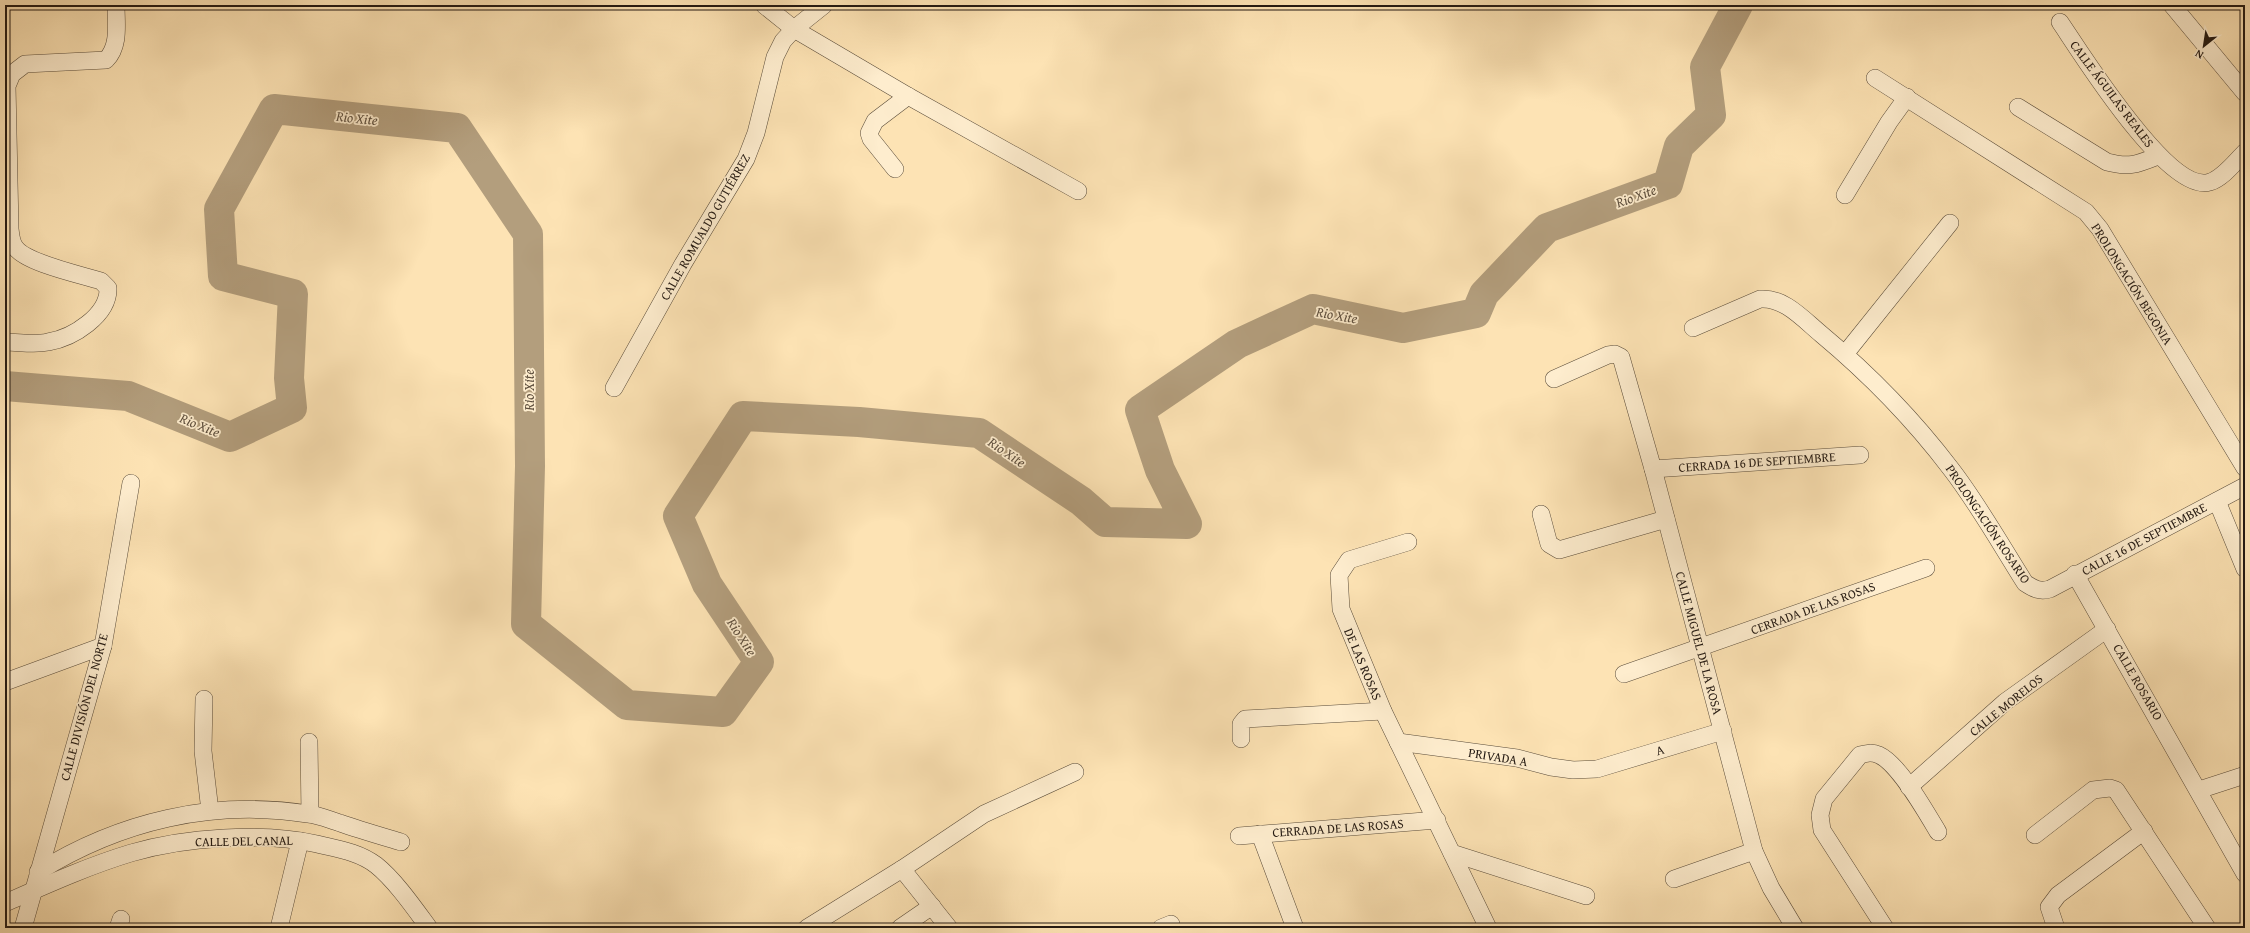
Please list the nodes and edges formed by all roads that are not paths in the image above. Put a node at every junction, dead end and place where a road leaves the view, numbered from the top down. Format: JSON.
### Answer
{"nodes":[{"id":1,"x":116,"y":5,"type":"edge"},
{"id":2,"x":764,"y":5,"type":"edge"},
{"id":3,"x":824,"y":5,"type":"edge"},
{"id":4,"x":2172,"y":5,"type":"edge"},
{"id":5,"x":2060,"y":22,"type":"dead end"},
{"id":6,"x":794,"y":29,"type":"junction"},
{"id":7,"x":1875,"y":78,"type":"dead end"},
{"id":8,"x":2245,"y":93,"type":"edge"},
{"id":9,"x":908,"y":96,"type":"junction"},
{"id":10,"x":1907,"y":97,"type":"junction"},
{"id":11,"x":2018,"y":107,"type":"dead end"},
{"id":12,"x":2245,"y":152,"type":"edge"},
{"id":13,"x":2158,"y":156,"type":"junction"},
{"id":14,"x":895,"y":169,"type":"dead end"},
{"id":15,"x":1078,"y":191,"type":"dead end"},
{"id":16,"x":1845,"y":195,"type":"dead end"},
{"id":17,"x":1950,"y":223,"type":"dead end"},
{"id":18,"x":1693,"y":328,"type":"dead end"},
{"id":19,"x":5,"y":342,"type":"edge"},
{"id":20,"x":1845,"y":354,"type":"junction"},
{"id":21,"x":1554,"y":379,"type":"dead end"},
{"id":22,"x":614,"y":388,"type":"dead end"},
{"id":23,"x":1860,"y":455,"type":"dead end"},
{"id":24,"x":2245,"y":468,"type":"edge"},
{"id":25,"x":1653,"y":469,"type":"junction"},
{"id":26,"x":131,"y":483,"type":"dead end"},
{"id":27,"x":2245,"y":486,"type":"edge"},
{"id":28,"x":2217,"y":500,"type":"junction"},
{"id":29,"x":1540,"y":514,"type":"dead end"},
{"id":30,"x":1666,"y":519,"type":"junction"},
{"id":31,"x":1408,"y":542,"type":"dead end"},
{"id":32,"x":1926,"y":568,"type":"dead end"},
{"id":33,"x":2245,"y":569,"type":"edge"},
{"id":34,"x":2075,"y":574,"type":"junction"},
{"id":35,"x":2043,"y":591,"type":"joint"},
{"id":36,"x":2107,"y":629,"type":"junction"},
{"id":37,"x":103,"y":646,"type":"junction"},
{"id":38,"x":1701,"y":648,"type":"junction"},
{"id":39,"x":1624,"y":674,"type":"dead end"},
{"id":40,"x":5,"y":682,"type":"edge"},
{"id":41,"x":204,"y":699,"type":"dead end"},
{"id":42,"x":1383,"y":711,"type":"junction"},
{"id":43,"x":1723,"y":731,"type":"junction"},
{"id":44,"x":1241,"y":739,"type":"dead end"},
{"id":45,"x":309,"y":742,"type":"dead end"},
{"id":46,"x":1398,"y":742,"type":"junction"},
{"id":47,"x":1597,"y":769,"type":"joint"},
{"id":48,"x":1075,"y":772,"type":"dead end"},
{"id":49,"x":2245,"y":775,"type":"edge"},
{"id":50,"x":1909,"y":787,"type":"junction"},
{"id":51,"x":2199,"y":790,"type":"junction"},
{"id":52,"x":210,"y":811,"type":"junction"},
{"id":53,"x":310,"y":814,"type":"junction"},
{"id":54,"x":1437,"y":820,"type":"junction"},
{"id":55,"x":2144,"y":830,"type":"junction"},
{"id":56,"x":1938,"y":832,"type":"dead end"},
{"id":57,"x":1260,"y":834,"type":"junction"},
{"id":58,"x":2035,"y":835,"type":"dead end"},
{"id":59,"x":1239,"y":836,"type":"dead end"},
{"id":60,"x":300,"y":841,"type":"junction"},
{"id":61,"x":401,"y":842,"type":"dead end"},
{"id":62,"x":1754,"y":851,"type":"junction"},
{"id":63,"x":1452,"y":853,"type":"junction"},
{"id":64,"x":902,"y":869,"type":"junction"},
{"id":65,"x":38,"y":872,"type":"junction"},
{"id":66,"x":2245,"y":874,"type":"edge"},
{"id":67,"x":1674,"y":879,"type":"dead end"},
{"id":68,"x":32,"y":891,"type":"junction"},
{"id":69,"x":1586,"y":896,"type":"dead end"},
{"id":70,"x":5,"y":903,"type":"edge"},
{"id":71,"x":932,"y":906,"type":"junction"},
{"id":72,"x":23,"y":928,"type":"edge"},
{"id":73,"x":279,"y":928,"type":"edge"},
{"id":74,"x":429,"y":928,"type":"edge"},
{"id":75,"x":807,"y":928,"type":"edge"},
{"id":76,"x":900,"y":928,"type":"edge"},
{"id":77,"x":949,"y":928,"type":"edge"},
{"id":78,"x":1295,"y":928,"type":"edge"},
{"id":79,"x":1488,"y":928,"type":"edge"},
{"id":80,"x":1795,"y":928,"type":"edge"},
{"id":81,"x":1885,"y":928,"type":"edge"},
{"id":82,"x":2056,"y":928,"type":"edge"},
{"id":83,"x":2207,"y":928,"type":"edge"}],
"edges":[{"from":1,"to":19,"type":"street"},
{"from":2,"to":6,"type":"street"},
{"from":3,"to":6,"type":"street","name":"CALLE ROMUALDO GUTIÉRREZ"},
{"from":4,"to":8,"type":"street"},
{"from":5,"to":13,"type":"street","name":"CALLE ÁGUILAS REALES"},
{"from":6,"to":9,"type":"street"},
{"from":6,"to":22,"type":"street","name":"CALLE ROMUALDO GUTIÉRREZ"},
{"from":7,"to":10,"type":"street","name":"PROLONGACIÓN BEGONIA"},
{"from":9,"to":14,"type":"street"},
{"from":9,"to":15,"type":"street"},
{"from":10,"to":16,"type":"street"},
{"from":10,"to":24,"type":"street","name":"PROLONGACIÓN BEGONIA"},
{"from":11,"to":13,"type":"street"},
{"from":12,"to":13,"type":"street","name":"CALLE ÁGUILAS REALES"},
{"from":17,"to":20,"type":"street"},
{"from":18,"to":20,"type":"street","name":"PROLONGACIÓN ROSARIO"},
{"from":20,"to":35,"type":"street","name":"PROLONGACIÓN ROSARIO"},
{"from":21,"to":25,"type":"street","name":"CALLE MIGUEL DE LA ROSA"},
{"from":23,"to":25,"type":"street","name":"CERRADA 16 DE SEPTIEMBRE"},
{"from":25,"to":30,"type":"street","name":"CALLE MIGUEL DE LA ROSA"},
{"from":26,"to":37,"type":"street","name":"CALLE DIVISIÓN DEL NORTE"},
{"from":27,"to":28,"type":"street","name":"CALLE 16 DE SEPTIEMBRE"},
{"from":28,"to":33,"type":"street"},
{"from":28,"to":34,"type":"street","name":"CALLE 16 DE SEPTIEMBRE"},
{"from":29,"to":30,"type":"street"},
{"from":30,"to":38,"type":"street","name":"CALLE MIGUEL DE LA ROSA"},
{"from":31,"to":42,"type":"street","name":"DE LAS ROSAS"},
{"from":32,"to":38,"type":"street","name":"CERRADA DE LAS ROSAS"},
{"from":34,"to":35,"type":"street","name":"CALLE 16 DE SEPTIEMBRE"},
{"from":34,"to":36,"type":"street","name":"CALLE ROSARIO"},
{"from":36,"to":50,"type":"street","name":"CALLE MORELOS"},
{"from":36,"to":51,"type":"street","name":"CALLE ROSARIO"},
{"from":37,"to":40,"type":"street"},
{"from":37,"to":65,"type":"street","name":"CALLE DIVISIÓN DEL NORTE"},
{"from":38,"to":39,"type":"street","name":"CERRADA DE LAS ROSAS"},
{"from":38,"to":43,"type":"street","name":"CALLE MIGUEL DE LA ROSA"},
{"from":41,"to":52,"type":"street"},
{"from":42,"to":44,"type":"street"},
{"from":42,"to":46,"type":"street","name":"DE LAS ROSAS"},
{"from":43,"to":47,"type":"street","name":"A"},
{"from":43,"to":62,"type":"street","name":"CALLE MIGUEL DE LA ROSA"},
{"from":45,"to":53,"type":"street"},
{"from":46,"to":47,"type":"street","name":"PRIVADA A"},
{"from":46,"to":54,"type":"street","name":"DE LAS ROSAS"},
{"from":48,"to":64,"type":"street"},
{"from":49,"to":51,"type":"street"},
{"from":50,"to":56,"type":"street"},
{"from":50,"to":81,"type":"street"},
{"from":51,"to":66,"type":"street","name":"CALLE ROSARIO"},
{"from":52,"to":53,"type":"street"},
{"from":52,"to":65,"type":"street"},
{"from":53,"to":61,"type":"street"},
{"from":54,"to":57,"type":"street","name":"CERRADA DE LAS ROSAS"},
{"from":54,"to":63,"type":"street","name":"DE LAS ROSAS"},
{"from":55,"to":58,"type":"street"},
{"from":55,"to":82,"type":"street"},
{"from":55,"to":83,"type":"street"},
{"from":57,"to":59,"type":"street","name":"CERRADA DE LAS ROSAS"},
{"from":57,"to":78,"type":"street"},
{"from":60,"to":68,"type":"street","name":"CALLE DEL CANAL"},
{"from":60,"to":73,"type":"street"},
{"from":60,"to":74,"type":"street","name":"CALLE DEL CANAL"},
{"from":62,"to":67,"type":"street"},
{"from":62,"to":80,"type":"street","name":"CALLE MIGUEL DE LA ROSA"},
{"from":63,"to":69,"type":"street"},
{"from":63,"to":79,"type":"street","name":"DE LAS ROSAS"},
{"from":64,"to":71,"type":"street"},
{"from":64,"to":75,"type":"street"},
{"from":65,"to":68,"type":"street","name":"CALLE DIVISIÓN DEL NORTE"},
{"from":68,"to":70,"type":"street","name":"CALLE DEL CANAL"},
{"from":68,"to":72,"type":"street","name":"CALLE DIVISIÓN DEL NORTE"},
{"from":71,"to":76,"type":"street"},
{"from":71,"to":77,"type":"street"}]}
